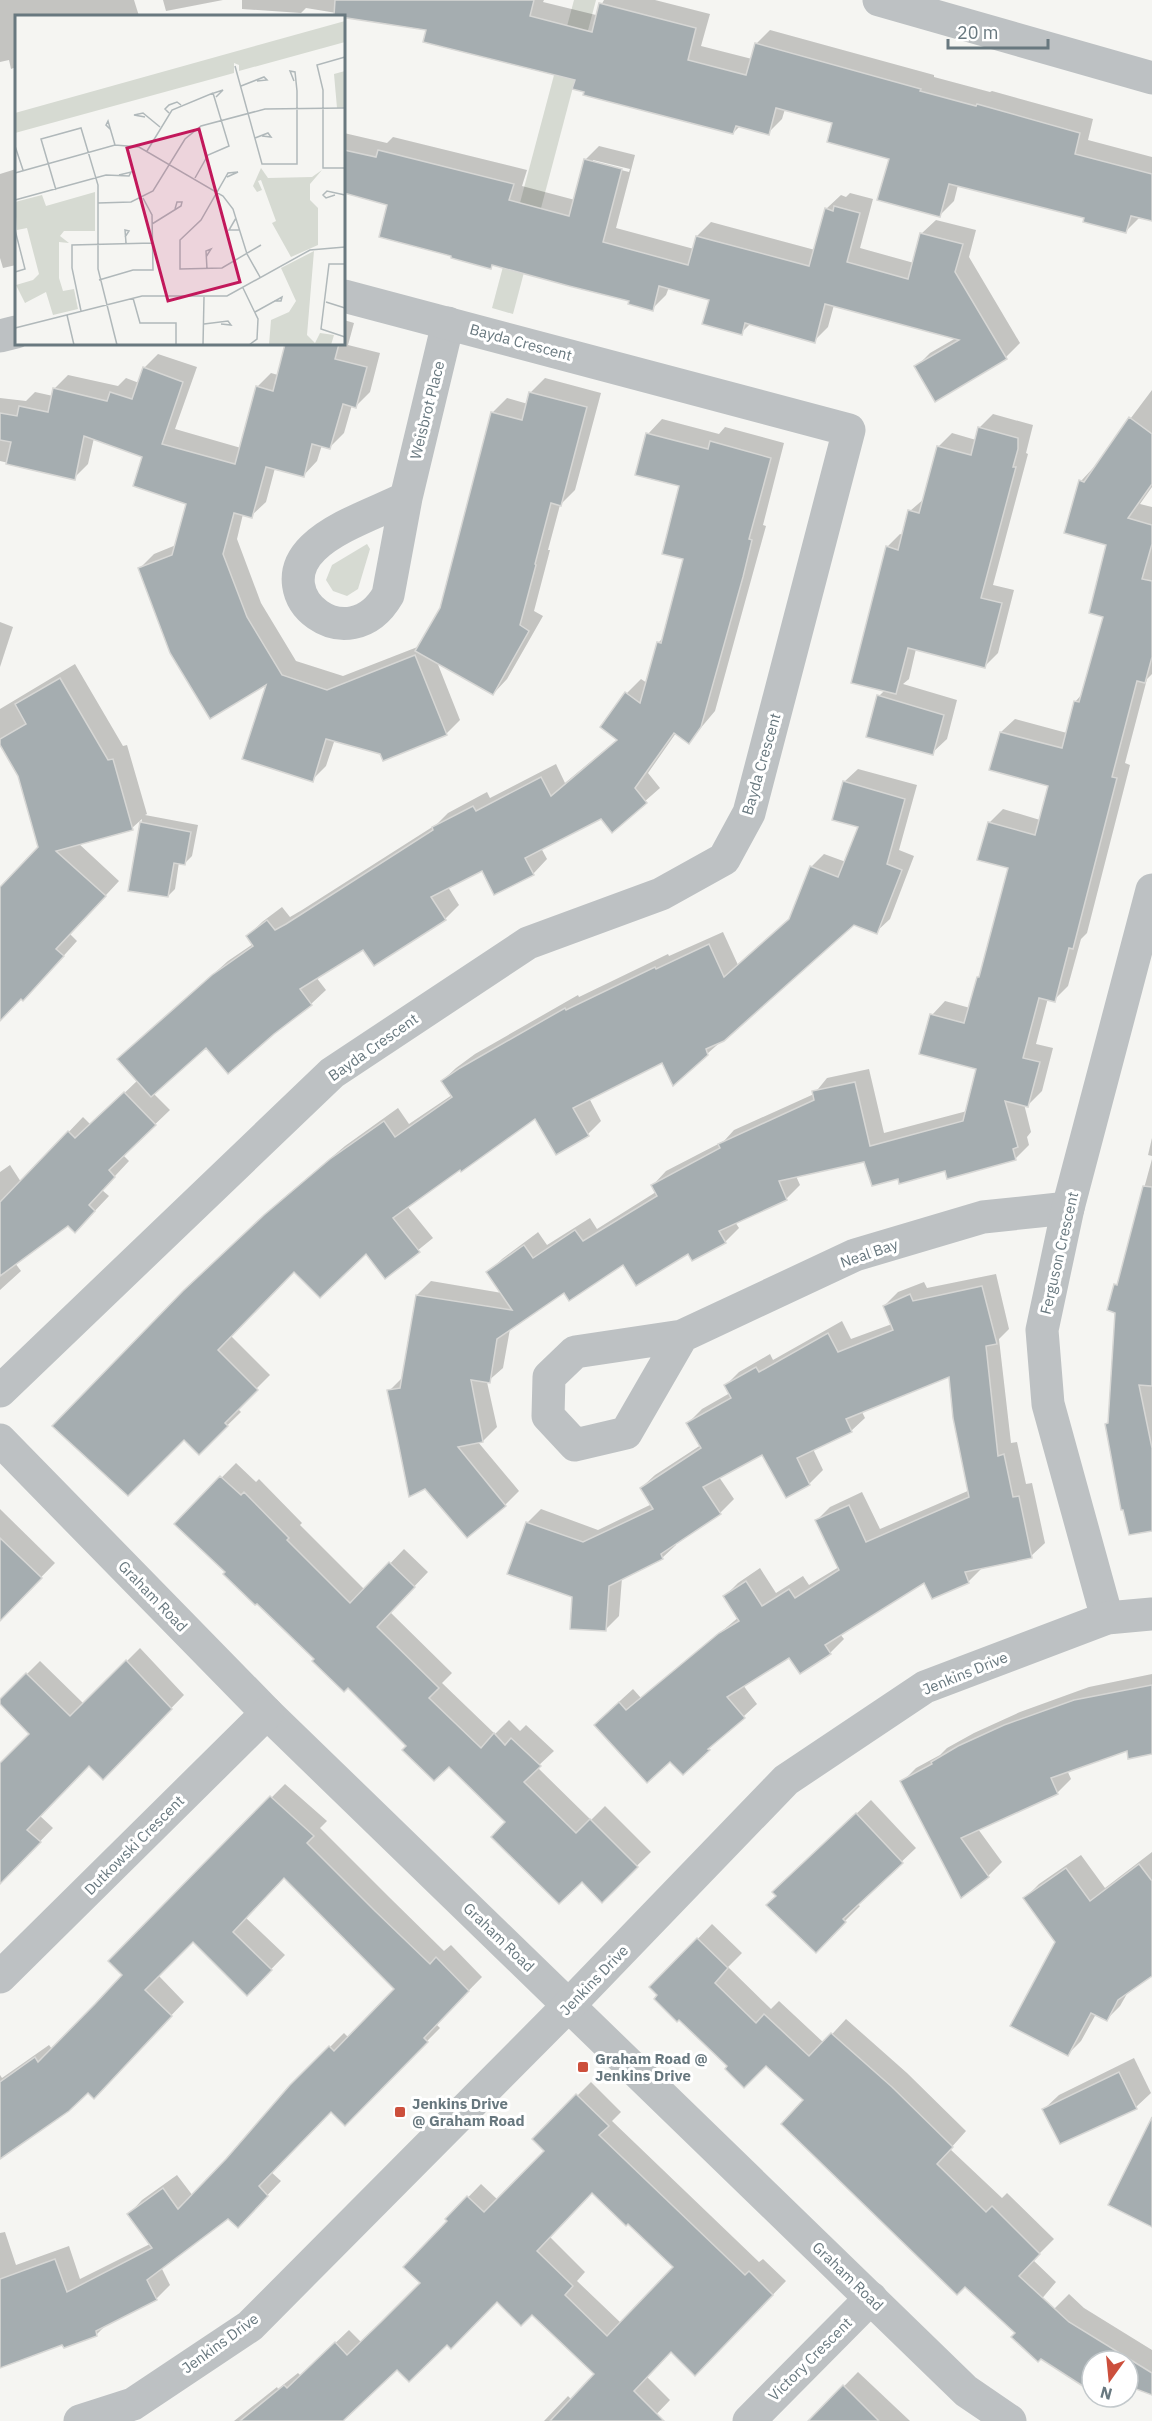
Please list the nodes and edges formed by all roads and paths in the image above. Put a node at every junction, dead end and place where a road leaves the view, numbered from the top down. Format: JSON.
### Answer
{"nodes":[{"id":1,"x":879,"y":0,"type":"edge"},
{"id":2,"x":1152,"y":78,"type":"edge"},
{"id":3,"x":345,"y":296,"type":"edge"},
{"id":4,"x":448,"y":323,"type":"junction"},
{"id":5,"x":15,"y":332,"type":"edge"},
{"id":6,"x":0,"y":336,"type":"edge"},
{"id":7,"x":406,"y":498,"type":"dead end"},
{"id":8,"x":1149,"y":912,"type":"edge"},
{"id":9,"x":1068,"y":1208,"type":"junction"},
{"id":10,"x":682,"y":1336,"type":"dead end"},
{"id":11,"x":0,"y":1391,"type":"edge"},
{"id":12,"x":0,"y":1440,"type":"edge"},
{"id":13,"x":1152,"y":1614,"type":"edge"},
{"id":14,"x":1107,"y":1618,"type":"junction"},
{"id":15,"x":267,"y":1713,"type":"junction"},
{"id":16,"x":0,"y":1977,"type":"edge"},
{"id":17,"x":569,"y":2005,"type":"junction"},
{"id":18,"x":871,"y":2298,"type":"junction"},
{"id":19,"x":80,"y":2421,"type":"edge"},
{"id":20,"x":749,"y":2421,"type":"edge"},
{"id":21,"x":1010,"y":2421,"type":"edge"}],
"edges":[{"from":1,"to":2,"type":"street"},
{"from":3,"to":4,"type":"street","name":"Bayda Crescent"},
{"from":4,"to":7,"type":"street","name":"Weisbrot Place"},
{"from":4,"to":11,"type":"street","name":"Bayda Crescent"},
{"from":5,"to":6,"type":"street"},
{"from":8,"to":9,"type":"street","name":"Ferguson Crescent"},
{"from":9,"to":10,"type":"street","name":"Neal Bay"},
{"from":9,"to":14,"type":"street","name":"Ferguson Crescent"},
{"from":12,"to":15,"type":"street","name":"Graham Road"},
{"from":13,"to":14,"type":"street","name":"Jenkins Drive"},
{"from":14,"to":17,"type":"street","name":"Jenkins Drive"},
{"from":15,"to":16,"type":"street","name":"Dutkowski Crescent"},
{"from":15,"to":17,"type":"street","name":"Graham Road"},
{"from":17,"to":18,"type":"street","name":"Graham Road"},
{"from":17,"to":19,"type":"street","name":"Jenkins Drive"},
{"from":18,"to":20,"type":"street","name":"Victory Crescent"},
{"from":18,"to":21,"type":"street","name":"Graham Road"}]}
